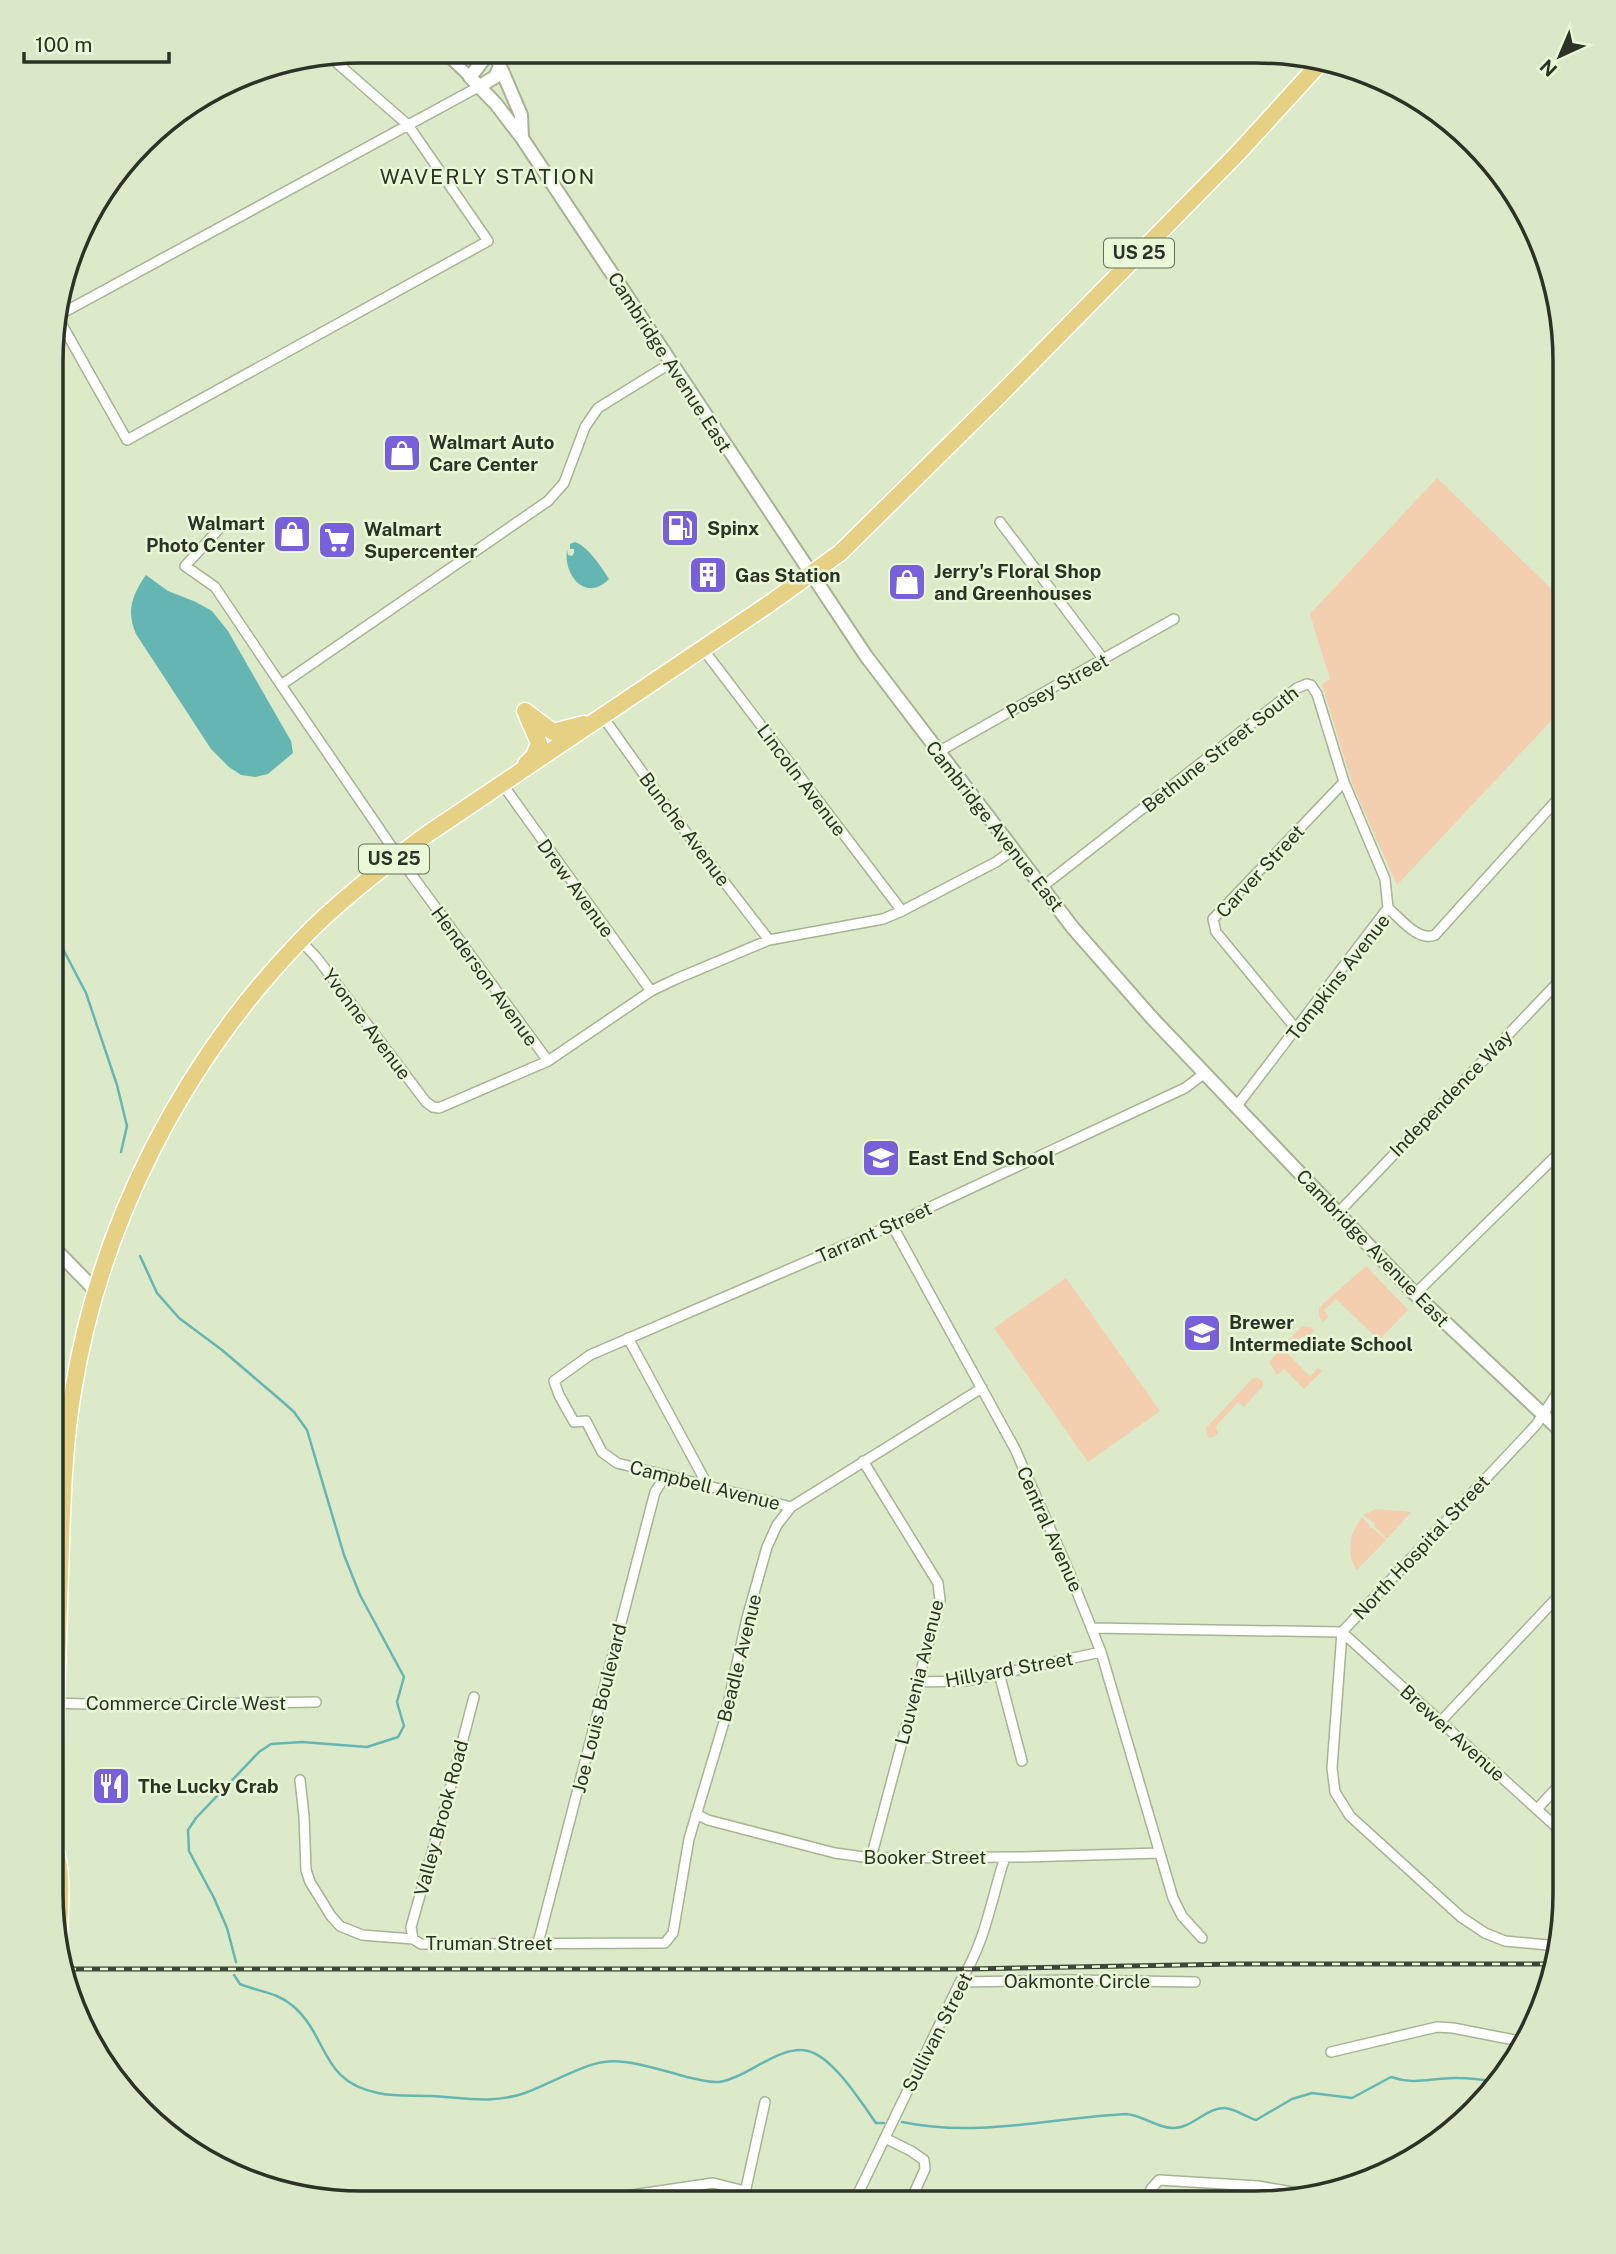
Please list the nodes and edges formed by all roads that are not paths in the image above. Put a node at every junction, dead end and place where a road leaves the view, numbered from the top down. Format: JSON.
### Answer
{"nodes":[{"id":1,"x":456,"y":63,"type":"edge"},
{"id":2,"x":482,"y":63,"type":"edge"},
{"id":3,"x":499,"y":63,"type":"edge"},
{"id":4,"x":338,"y":64,"type":"edge"},
{"id":5,"x":500,"y":66,"type":"junction"},
{"id":6,"x":1314,"y":69,"type":"edge"},
{"id":7,"x":475,"y":81,"type":"junction"},
{"id":8,"x":408,"y":125,"type":"junction"},
{"id":9,"x":522,"y":138,"type":"junction"},
{"id":10,"x":68,"y":310,"type":"edge"},
{"id":11,"x":65,"y":330,"type":"edge"},
{"id":12,"x":671,"y":363,"type":"junction"},
{"id":13,"x":1000,"y":522,"type":"dead end"},
{"id":14,"x":219,"y":529,"type":"dead end"},
{"id":15,"x":810,"y":575,"type":"junction"},
{"id":16,"x":1174,"y":619,"type":"dead end"},
{"id":17,"x":703,"y":649,"type":"junction"},
{"id":18,"x":1104,"y":660,"type":"junction"},
{"id":19,"x":281,"y":685,"type":"junction"},
{"id":20,"x":602,"y":718,"type":"junction"},
{"id":21,"x":938,"y":752,"type":"junction"},
{"id":22,"x":1344,"y":782,"type":"junction"},
{"id":23,"x":506,"y":783,"type":"junction"},
{"id":24,"x":1553,"y":804,"type":"edge"},
{"id":25,"x":1013,"y":850,"type":"junction"},
{"id":26,"x":398,"y":856,"type":"junction"},
{"id":27,"x":1042,"y":887,"type":"junction"},
{"id":28,"x":1388,"y":908,"type":"junction"},
{"id":29,"x":902,"y":911,"type":"junction"},
{"id":30,"x":300,"y":940,"type":"junction"},
{"id":31,"x":769,"y":940,"type":"junction"},
{"id":32,"x":1553,"y":988,"type":"edge"},
{"id":33,"x":651,"y":991,"type":"junction"},
{"id":34,"x":1297,"y":1030,"type":"junction"},
{"id":35,"x":548,"y":1061,"type":"junction"},
{"id":36,"x":1205,"y":1073,"type":"junction"},
{"id":37,"x":1236,"y":1107,"type":"junction"},
{"id":38,"x":1553,"y":1159,"type":"edge"},
{"id":39,"x":1338,"y":1213,"type":"junction"},
{"id":40,"x":892,"y":1225,"type":"junction"},
{"id":41,"x":63,"y":1257,"type":"edge"},
{"id":42,"x":96,"y":1291,"type":"junction"},
{"id":43,"x":1415,"y":1294,"type":"junction"},
{"id":44,"x":628,"y":1338,"type":"junction"},
{"id":45,"x":982,"y":1388,"type":"junction"},
{"id":46,"x":559,"y":1395,"type":"joint"},
{"id":47,"x":1553,"y":1400,"type":"edge"},
{"id":48,"x":1544,"y":1415,"type":"junction"},
{"id":49,"x":1553,"y":1424,"type":"edge"},
{"id":50,"x":863,"y":1461,"type":"junction"},
{"id":51,"x":666,"y":1475,"type":"junction"},
{"id":52,"x":708,"y":1486,"type":"junction"},
{"id":53,"x":63,"y":1495,"type":"edge"},
{"id":54,"x":791,"y":1507,"type":"junction"},
{"id":55,"x":1553,"y":1602,"type":"edge"},
{"id":56,"x":1092,"y":1628,"type":"junction"},
{"id":57,"x":1342,"y":1632,"type":"junction"},
{"id":58,"x":1101,"y":1652,"type":"junction"},
{"id":59,"x":999,"y":1673,"type":"junction"},
{"id":60,"x":918,"y":1682,"type":"junction"},
{"id":61,"x":474,"y":1697,"type":"dead end"},
{"id":62,"x":316,"y":1702,"type":"dead end"},
{"id":63,"x":63,"y":1703,"type":"edge"},
{"id":64,"x":1441,"y":1721,"type":"junction"},
{"id":65,"x":1022,"y":1761,"type":"dead end"},
{"id":66,"x":300,"y":1780,"type":"dead end"},
{"id":67,"x":1553,"y":1792,"type":"edge"},
{"id":68,"x":1537,"y":1809,"type":"junction"},
{"id":69,"x":696,"y":1814,"type":"junction"},
{"id":70,"x":1553,"y":1824,"type":"edge"},
{"id":71,"x":1160,"y":1853,"type":"junction"},
{"id":72,"x":1005,"y":1857,"type":"junction"},
{"id":73,"x":871,"y":1858,"type":"junction"},
{"id":74,"x":1202,"y":1938,"type":"dead end"},
{"id":75,"x":413,"y":1939,"type":"junction"},
{"id":76,"x":538,"y":1943,"type":"junction"},
{"id":77,"x":1548,"y":1945,"type":"edge"},
{"id":78,"x":960,"y":1982,"type":"junction"},
{"id":79,"x":1195,"y":1982,"type":"dead end"},
{"id":80,"x":1514,"y":2040,"type":"edge"},
{"id":81,"x":1331,"y":2052,"type":"dead end"},
{"id":82,"x":765,"y":2102,"type":"dead end"},
{"id":83,"x":885,"y":2138,"type":"junction"},
{"id":84,"x":1278,"y":2190,"type":"edge"},
{"id":85,"x":666,"y":2191,"type":"edge"},
{"id":86,"x":745,"y":2191,"type":"joint"},
{"id":87,"x":859,"y":2191,"type":"edge"},
{"id":88,"x":915,"y":2191,"type":"edge"},
{"id":89,"x":1152,"y":2191,"type":"edge"}],
"edges":[{"from":1,"to":7,"type":"street"},
{"from":2,"to":7,"type":"main road"},
{"from":3,"to":5,"type":"main road"},
{"from":4,"to":8,"type":"street"},
{"from":5,"to":7,"type":"main road"},
{"from":5,"to":9,"type":"main road"},
{"from":6,"to":15,"type":"highway","number":"US 25"},
{"from":7,"to":8,"type":"street"},
{"from":7,"to":9,"type":"main road","name":"Cambridge Avenue East"},
{"from":8,"to":10,"type":"street"},
{"from":8,"to":11,"type":"street"},
{"from":9,"to":12,"type":"main road","name":"Cambridge Avenue East"},
{"from":12,"to":15,"type":"main road","name":"Cambridge Avenue East"},
{"from":12,"to":19,"type":"street"},
{"from":13,"to":18,"type":"street"},
{"from":14,"to":19,"type":"street","name":"Henderson Avenue"},
{"from":15,"to":17,"type":"highway","number":"US 25"},
{"from":15,"to":21,"type":"main road","name":"Cambridge Avenue East"},
{"from":16,"to":18,"type":"street","name":"Posey Street"},
{"from":17,"to":20,"type":"highway","number":"US 25"},
{"from":17,"to":29,"type":"street","name":"Lincoln Avenue"},
{"from":18,"to":21,"type":"street","name":"Posey Street"},
{"from":19,"to":26,"type":"street","name":"Henderson Avenue"},
{"from":20,"to":23,"type":"highway","number":"US 25"},
{"from":20,"to":23,"type":"highway"},
{"from":20,"to":31,"type":"street","name":"Bunche Avenue"},
{"from":21,"to":25,"type":"main road","name":"Cambridge Avenue East"},
{"from":22,"to":27,"type":"street","name":"Bethune Street South"},
{"from":22,"to":28,"type":"street","name":"Bethune Street South"},
{"from":22,"to":34,"type":"street","name":"Carver Street"},
{"from":23,"to":26,"type":"highway","number":"US 25"},
{"from":23,"to":33,"type":"street","name":"Drew Avenue"},
{"from":24,"to":28,"type":"street","name":"Tompkins Avenue"},
{"from":25,"to":27,"type":"main road","name":"Cambridge Avenue East"},
{"from":25,"to":29,"type":"street"},
{"from":26,"to":30,"type":"highway","number":"US 25"},
{"from":26,"to":35,"type":"street","name":"Henderson Avenue"},
{"from":27,"to":36,"type":"main road","name":"Cambridge Avenue East"},
{"from":28,"to":34,"type":"street","name":"Tompkins Avenue"},
{"from":29,"to":31,"type":"street"},
{"from":30,"to":35,"type":"street","name":"Yvonne Avenue"},
{"from":30,"to":42,"type":"highway","number":"US 25"},
{"from":31,"to":33,"type":"street"},
{"from":32,"to":39,"type":"street","name":"Independence Way"},
{"from":33,"to":35,"type":"street"},
{"from":34,"to":37,"type":"street","name":"Tompkins Avenue"},
{"from":36,"to":37,"type":"main road","name":"Cambridge Avenue East"},
{"from":36,"to":40,"type":"street","name":"Tarrant Street"},
{"from":37,"to":39,"type":"main road","name":"Cambridge Avenue East"},
{"from":38,"to":43,"type":"street"},
{"from":39,"to":43,"type":"main road","name":"Cambridge Avenue East"},
{"from":40,"to":44,"type":"street","name":"Tarrant Street"},
{"from":40,"to":45,"type":"street","name":"Central Avenue"},
{"from":41,"to":42,"type":"main road"},
{"from":42,"to":53,"type":"highway","number":"US 25"},
{"from":43,"to":48,"type":"main road","name":"Cambridge Avenue East"},
{"from":44,"to":46,"type":"street","name":"Tarrant Street"},
{"from":44,"to":52,"type":"street"},
{"from":45,"to":50,"type":"street","name":"Campbell Avenue"},
{"from":45,"to":56,"type":"street","name":"Central Avenue"},
{"from":46,"to":51,"type":"street","name":"Campbell Avenue"},
{"from":47,"to":48,"type":"street","name":"North Hospital Street"},
{"from":48,"to":49,"type":"main road","name":"Cambridge Avenue East"},
{"from":48,"to":57,"type":"street","name":"North Hospital Street"},
{"from":50,"to":54,"type":"street","name":"Campbell Avenue"},
{"from":50,"to":60,"type":"street","name":"Louvenia Avenue"},
{"from":51,"to":52,"type":"street","name":"Campbell Avenue"},
{"from":51,"to":76,"type":"street","name":"Joe Louis Boulevard"},
{"from":52,"to":54,"type":"street","name":"Campbell Avenue"},
{"from":54,"to":69,"type":"street","name":"Beadle Avenue"},
{"from":55,"to":64,"type":"street"},
{"from":56,"to":57,"type":"street"},
{"from":56,"to":58,"type":"street","name":"Central Avenue"},
{"from":57,"to":64,"type":"street","name":"Brewer Avenue"},
{"from":57,"to":77,"type":"street","name":"North Hospital Street"},
{"from":58,"to":59,"type":"street","name":"Hillyard Street"},
{"from":58,"to":71,"type":"street","name":"Central Avenue"},
{"from":59,"to":60,"type":"street","name":"Hillyard Street"},
{"from":59,"to":65,"type":"street"},
{"from":60,"to":73,"type":"street","name":"Louvenia Avenue"},
{"from":61,"to":75,"type":"street","name":"Valley Brook Road"},
{"from":62,"to":63,"type":"street","name":"Commerce Circle West"},
{"from":64,"to":68,"type":"street","name":"Brewer Avenue"},
{"from":66,"to":75,"type":"street","name":"Truman Street"},
{"from":67,"to":68,"type":"street"},
{"from":68,"to":70,"type":"street","name":"Brewer Avenue"},
{"from":69,"to":73,"type":"street","name":"Booker Street"},
{"from":69,"to":76,"type":"street","name":"Truman Street"},
{"from":71,"to":72,"type":"street","name":"Booker Street"},
{"from":71,"to":74,"type":"street","name":"Central Avenue"},
{"from":72,"to":73,"type":"street","name":"Booker Street"},
{"from":72,"to":78,"type":"street","name":"Sullivan Street"},
{"from":75,"to":76,"type":"street","name":"Truman Street"},
{"from":78,"to":79,"type":"street","name":"Oakmonte Circle"},
{"from":78,"to":83,"type":"street","name":"Sullivan Street"},
{"from":80,"to":81,"type":"street"},
{"from":82,"to":86,"type":"street"},
{"from":83,"to":87,"type":"street","name":"Sullivan Street"},
{"from":83,"to":88,"type":"street"},
{"from":84,"to":89,"type":"street"},
{"from":85,"to":86,"type":"street"}]}
